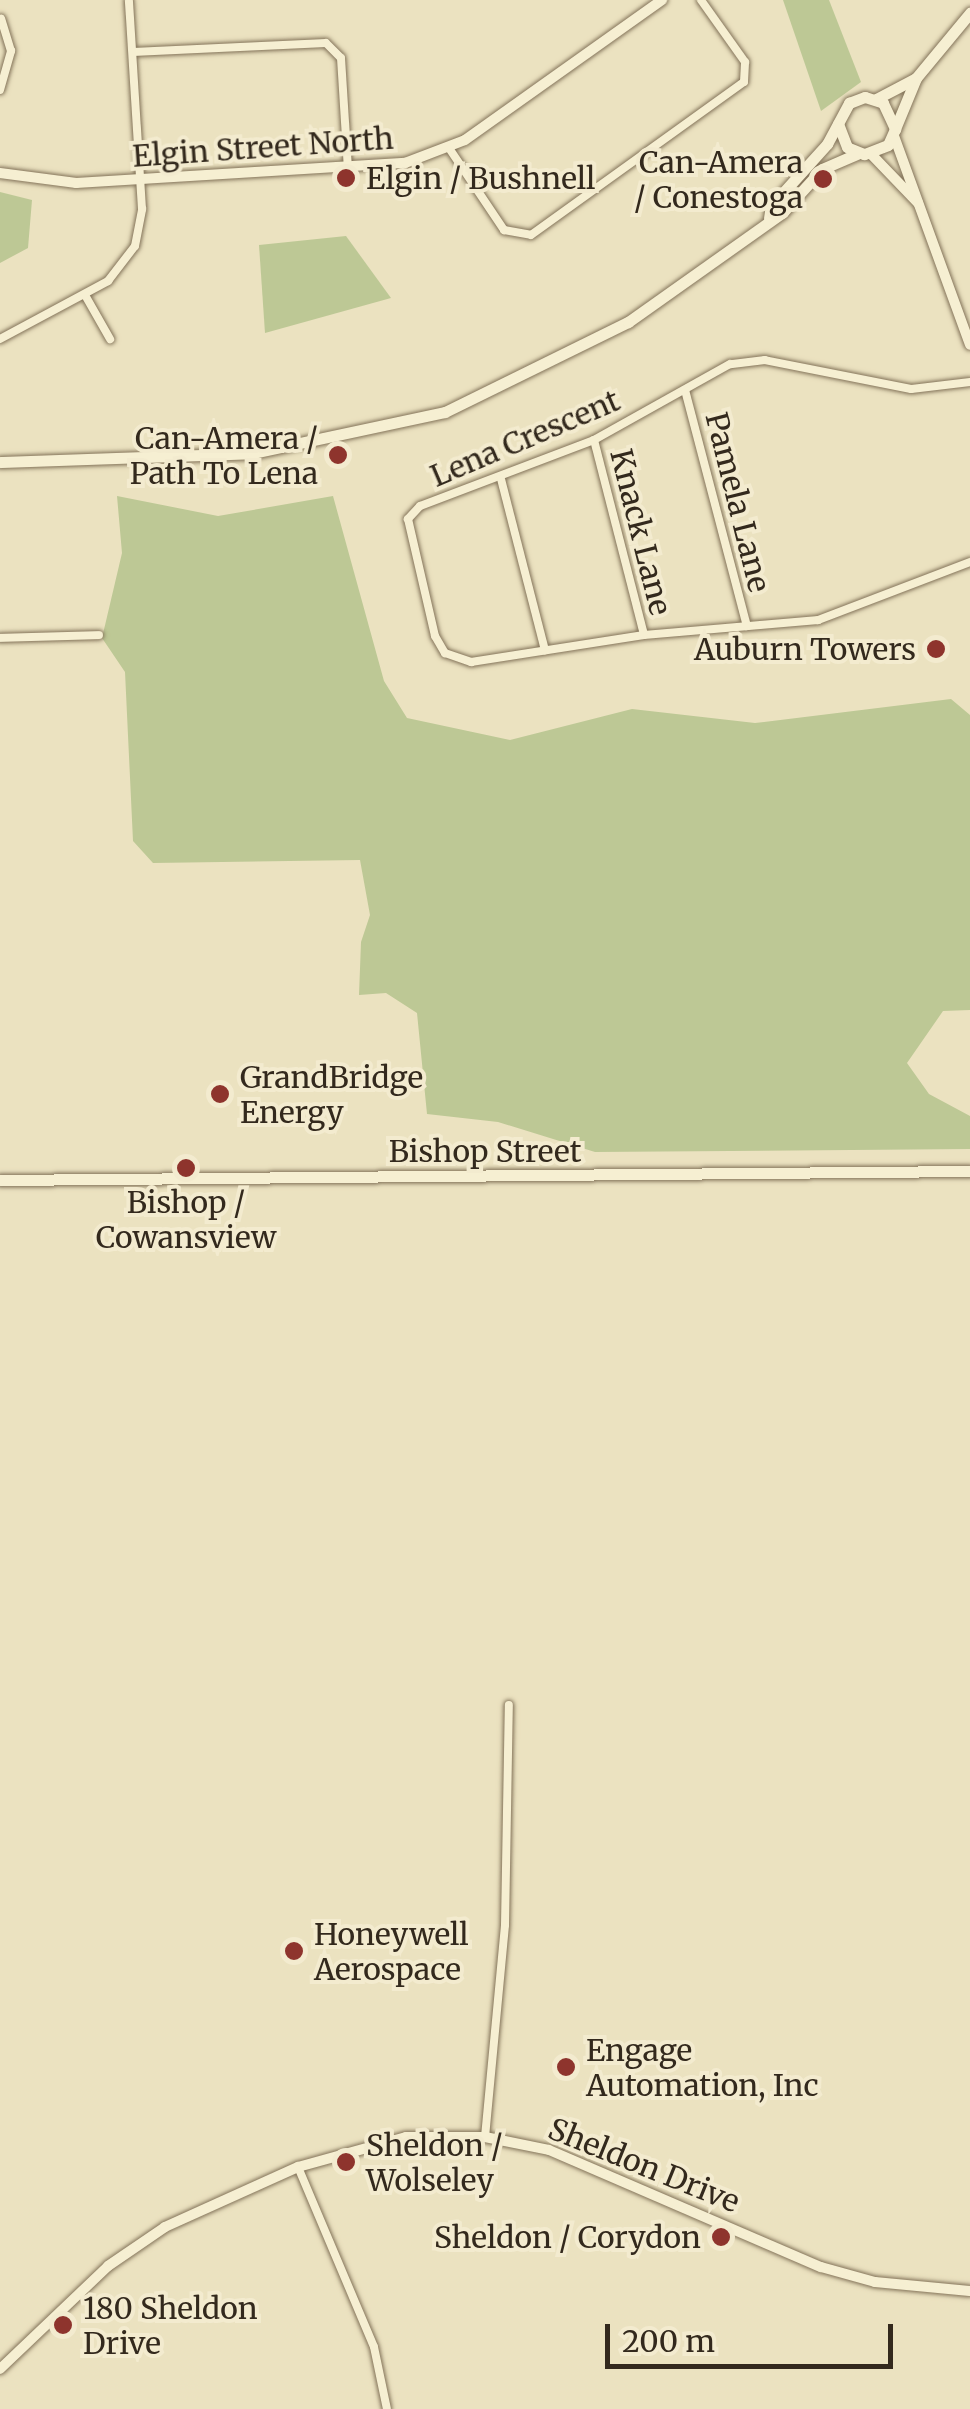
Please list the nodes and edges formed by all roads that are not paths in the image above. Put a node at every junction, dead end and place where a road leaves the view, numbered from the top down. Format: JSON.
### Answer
{"nodes":[{"id":1,"x":130,"y":0,"type":"edge"},
{"id":2,"x":662,"y":0,"type":"edge"},
{"id":3,"x":701,"y":0,"type":"edge"},
{"id":4,"x":970,"y":12,"type":"edge"},
{"id":5,"x":1,"y":19,"type":"edge"},
{"id":6,"x":133,"y":52,"type":"junction"},
{"id":7,"x":916,"y":78,"type":"junction"},
{"id":8,"x":0,"y":90,"type":"edge"},
{"id":9,"x":876,"y":99,"type":"junction"},
{"id":10,"x":838,"y":124,"type":"junction"},
{"id":11,"x":894,"y":132,"type":"junction"},
{"id":12,"x":449,"y":148,"type":"junction"},
{"id":13,"x":865,"y":154,"type":"junction"},
{"id":14,"x":348,"y":168,"type":"junction"},
{"id":15,"x":0,"y":172,"type":"edge"},
{"id":16,"x":140,"y":180,"type":"junction"},
{"id":17,"x":918,"y":204,"type":"junction"},
{"id":18,"x":769,"y":218,"type":"junction"},
{"id":19,"x":85,"y":295,"type":"junction"},
{"id":20,"x":0,"y":339,"type":"edge"},
{"id":21,"x":110,"y":339,"type":"dead end"},
{"id":22,"x":970,"y":345,"type":"edge"},
{"id":23,"x":970,"y":382,"type":"edge"},
{"id":24,"x":684,"y":390,"type":"junction"},
{"id":25,"x":594,"y":440,"type":"junction"},
{"id":26,"x":0,"y":462,"type":"edge"},
{"id":27,"x":501,"y":479,"type":"junction"},
{"id":28,"x":970,"y":562,"type":"edge"},
{"id":29,"x":746,"y":626,"type":"junction"},
{"id":30,"x":99,"y":634,"type":"dead end"},
{"id":31,"x":644,"y":635,"type":"junction"},
{"id":32,"x":0,"y":638,"type":"edge"},
{"id":33,"x":545,"y":650,"type":"junction"},
{"id":34,"x":970,"y":1171,"type":"edge"},
{"id":35,"x":0,"y":1180,"type":"edge"},
{"id":36,"x":509,"y":1705,"type":"dead end"},
{"id":37,"x":485,"y":2137,"type":"junction"},
{"id":38,"x":298,"y":2167,"type":"junction"},
{"id":39,"x":970,"y":2291,"type":"edge"},
{"id":40,"x":0,"y":2368,"type":"edge"},
{"id":41,"x":387,"y":2409,"type":"edge"}],
"edges":[{"from":1,"to":6,"type":"street"},
{"from":2,"to":12,"type":"street","name":"Elgin Street North"},
{"from":3,"to":12,"type":"street"},
{"from":4,"to":7,"type":"main road"},
{"from":5,"to":8,"type":"street"},
{"from":6,"to":14,"type":"street"},
{"from":6,"to":16,"type":"street"},
{"from":7,"to":9,"type":"main road"},
{"from":7,"to":11,"type":"main road"},
{"from":9,"to":10,"type":"main road"},
{"from":9,"to":11,"type":"main road"},
{"from":10,"to":13,"type":"main road"},
{"from":10,"to":18,"type":"main road"},
{"from":11,"to":13,"type":"main road"},
{"from":11,"to":17,"type":"street"},
{"from":12,"to":14,"type":"street","name":"Elgin Street North"},
{"from":13,"to":17,"type":"street"},
{"from":13,"to":18,"type":"main road"},
{"from":14,"to":16,"type":"street","name":"Elgin Street North"},
{"from":15,"to":16,"type":"street","name":"Elgin Street North"},
{"from":16,"to":19,"type":"street"},
{"from":17,"to":22,"type":"street"},
{"from":18,"to":26,"type":"main road"},
{"from":19,"to":20,"type":"street"},
{"from":19,"to":21,"type":"street"},
{"from":23,"to":24,"type":"street","name":"Lena Crescent"},
{"from":24,"to":25,"type":"street","name":"Lena Crescent"},
{"from":24,"to":29,"type":"street","name":"Pamela Lane"},
{"from":25,"to":27,"type":"street","name":"Lena Crescent"},
{"from":25,"to":31,"type":"street","name":"Knack Lane"},
{"from":27,"to":33,"type":"street"},
{"from":27,"to":33,"type":"street","name":"Lena Crescent"},
{"from":28,"to":29,"type":"street","name":"Lena Crescent"},
{"from":29,"to":31,"type":"street","name":"Lena Crescent"},
{"from":30,"to":32,"type":"street"},
{"from":31,"to":33,"type":"street","name":"Lena Crescent"},
{"from":34,"to":35,"type":"main road","name":"Bishop Street"},
{"from":36,"to":37,"type":"street"},
{"from":37,"to":38,"type":"street","name":"Sheldon Drive"},
{"from":37,"to":39,"type":"street","name":"Sheldon Drive"},
{"from":38,"to":40,"type":"street","name":"Sheldon Drive"},
{"from":38,"to":41,"type":"street"}]}
